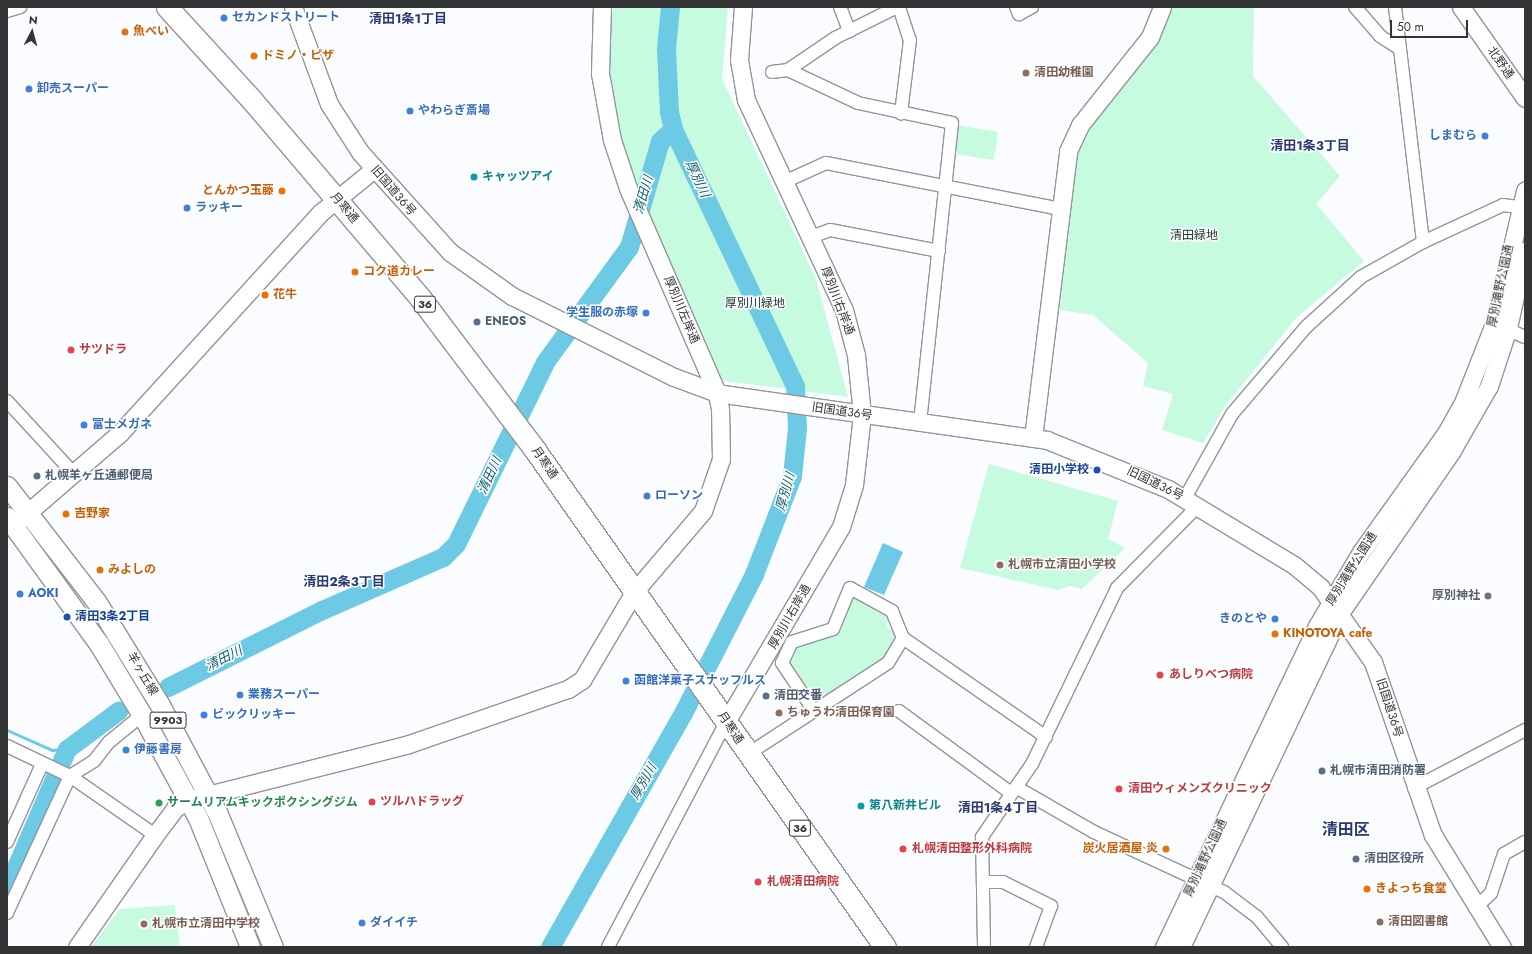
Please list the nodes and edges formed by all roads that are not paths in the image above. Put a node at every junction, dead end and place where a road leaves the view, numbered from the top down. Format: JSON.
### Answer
{"nodes":[{"id":1,"x":20,"y":7,"type":"edge"},
{"id":2,"x":167,"y":7,"type":"edge"},
{"id":3,"x":293,"y":7,"type":"edge"},
{"id":4,"x":602,"y":7,"type":"edge"},
{"id":5,"x":743,"y":7,"type":"edge"},
{"id":6,"x":840,"y":7,"type":"edge"},
{"id":7,"x":898,"y":7,"type":"edge"},
{"id":8,"x":1016,"y":7,"type":"edge"},
{"id":9,"x":1032,"y":7,"type":"edge"},
{"id":10,"x":1162,"y":7,"type":"edge"},
{"id":11,"x":1355,"y":7,"type":"edge"},
{"id":12,"x":1395,"y":7,"type":"edge"},
{"id":13,"x":1461,"y":7,"type":"edge"},
{"id":14,"x":7,"y":10,"type":"edge"},
{"id":15,"x":849,"y":31,"type":"junction"},
{"id":16,"x":1400,"y":49,"type":"junction"},
{"id":17,"x":788,"y":70,"type":"junction"},
{"id":18,"x":772,"y":72,"type":"dead end"},
{"id":19,"x":1525,"y":98,"type":"edge"},
{"id":20,"x":901,"y":113,"type":"junction"},
{"id":21,"x":374,"y":169,"type":"junction"},
{"id":22,"x":784,"y":182,"type":"junction"},
{"id":23,"x":945,"y":187,"type":"junction"},
{"id":24,"x":338,"y":200,"type":"junction"},
{"id":25,"x":1523,"y":202,"type":"edge"},
{"id":26,"x":1061,"y":209,"type":"junction"},
{"id":27,"x":811,"y":237,"type":"junction"},
{"id":28,"x":1423,"y":242,"type":"junction"},
{"id":29,"x":1525,"y":250,"type":"edge"},
{"id":30,"x":938,"y":251,"type":"junction"},
{"id":31,"x":1501,"y":326,"type":"junction"},
{"id":32,"x":1525,"y":337,"type":"edge"},
{"id":33,"x":717,"y":393,"type":"junction"},
{"id":34,"x":7,"y":401,"type":"edge"},
{"id":35,"x":862,"y":415,"type":"junction"},
{"id":36,"x":920,"y":423,"type":"junction"},
{"id":37,"x":1033,"y":438,"type":"junction"},
{"id":38,"x":75,"y":475,"type":"junction"},
{"id":39,"x":7,"y":486,"type":"edge"},
{"id":40,"x":1192,"y":502,"type":"junction"},
{"id":41,"x":29,"y":512,"type":"junction"},
{"id":42,"x":9,"y":525,"type":"edge"},
{"id":43,"x":634,"y":592,"type":"junction"},
{"id":44,"x":1336,"y":607,"type":"junction"},
{"id":45,"x":903,"y":638,"type":"junction"},
{"id":46,"x":814,"y":711,"type":"junction"},
{"id":47,"x":899,"y":711,"type":"dead end"},
{"id":48,"x":142,"y":715,"type":"junction"},
{"id":49,"x":722,"y":715,"type":"junction"},
{"id":50,"x":1525,"y":730,"type":"edge"},
{"id":51,"x":1046,"y":737,"type":"junction"},
{"id":52,"x":7,"y":746,"type":"edge"},
{"id":53,"x":748,"y":754,"type":"junction"},
{"id":54,"x":46,"y":766,"type":"junction"},
{"id":55,"x":66,"y":774,"type":"junction"},
{"id":56,"x":1414,"y":788,"type":"junction"},
{"id":57,"x":1014,"y":790,"type":"junction"},
{"id":58,"x":207,"y":793,"type":"junction"},
{"id":59,"x":188,"y":800,"type":"junction"},
{"id":60,"x":154,"y":835,"type":"junction"},
{"id":61,"x":7,"y":842,"type":"edge"},
{"id":62,"x":1525,"y":842,"type":"edge"},
{"id":63,"x":983,"y":882,"type":"junction"},
{"id":64,"x":1203,"y":882,"type":"junction"},
{"id":65,"x":1475,"y":908,"type":"junction"},
{"id":66,"x":7,"y":913,"type":"edge"},
{"id":67,"x":77,"y":947,"type":"edge"},
{"id":68,"x":250,"y":947,"type":"edge"},
{"id":69,"x":273,"y":947,"type":"edge"},
{"id":70,"x":608,"y":947,"type":"edge"},
{"id":71,"x":885,"y":947,"type":"edge"},
{"id":72,"x":984,"y":947,"type":"edge"},
{"id":73,"x":1036,"y":947,"type":"edge"},
{"id":74,"x":1164,"y":947,"type":"edge"},
{"id":75,"x":1182,"y":947,"type":"edge"},
{"id":76,"x":1282,"y":947,"type":"edge"},
{"id":77,"x":1502,"y":947,"type":"edge"}],
"edges":[{"from":1,"to":14,"type":"street"},
{"from":2,"to":24,"type":"highway","name":"月寒通","number":"36"},
{"from":3,"to":21,"type":"street","name":"旧国道36号"},
{"from":4,"to":33,"type":"street","name":"厚別川左岸通"},
{"from":5,"to":22,"type":"street","name":"厚別川右岸通"},
{"from":6,"to":15,"type":"street"},
{"from":7,"to":15,"type":"street"},
{"from":7,"to":20,"type":"street"},
{"from":8,"to":9,"type":"street"},
{"from":10,"to":26,"type":"street"},
{"from":11,"to":16,"type":"street"},
{"from":12,"to":16,"type":"street"},
{"from":13,"to":19,"type":"street","name":"北野通"},
{"from":15,"to":17,"type":"street"},
{"from":16,"to":28,"type":"street"},
{"from":17,"to":18,"type":"street"},
{"from":17,"to":20,"type":"street"},
{"from":20,"to":23,"type":"street"},
{"from":21,"to":24,"type":"street"},
{"from":21,"to":33,"type":"street","name":"旧国道36号"},
{"from":22,"to":23,"type":"street"},
{"from":22,"to":27,"type":"street","name":"厚別川右岸通"},
{"from":23,"to":26,"type":"street"},
{"from":23,"to":30,"type":"street"},
{"from":24,"to":38,"type":"street"},
{"from":24,"to":43,"type":"highway","name":"月寒通","number":"36"},
{"from":25,"to":28,"type":"street"},
{"from":25,"to":31,"type":"street","name":"厚別滝野公園通"},
{"from":26,"to":37,"type":"street"},
{"from":27,"to":30,"type":"street"},
{"from":27,"to":35,"type":"street","name":"厚別川右岸通"},
{"from":28,"to":40,"type":"street"},
{"from":29,"to":31,"type":"street","name":"厚別滝野公園通"},
{"from":30,"to":36,"type":"street"},
{"from":31,"to":32,"type":"street"},
{"from":31,"to":44,"type":"street","name":"厚別滝野公園通"},
{"from":33,"to":35,"type":"street","name":"旧国道36号"},
{"from":33,"to":43,"type":"street","name":"厚別川左岸通"},
{"from":34,"to":38,"type":"street"},
{"from":35,"to":36,"type":"street","name":"旧国道36号"},
{"from":35,"to":49,"type":"street","name":"厚別川右岸通"},
{"from":36,"to":37,"type":"street","name":"旧国道36号"},
{"from":37,"to":40,"type":"street","name":"旧国道36号"},
{"from":38,"to":41,"type":"street"},
{"from":39,"to":41,"type":"main road","name":"羊ヶ丘線","number":"9903"},
{"from":40,"to":44,"type":"street","name":"旧国道36号"},
{"from":40,"to":51,"type":"street"},
{"from":41,"to":42,"type":"street"},
{"from":41,"to":58,"type":"main road","name":"羊ヶ丘線","number":"9903"},
{"from":42,"to":48,"type":"main road","name":"羊ヶ丘線","number":"9903"},
{"from":43,"to":49,"type":"highway","name":"月寒通","number":"36"},
{"from":43,"to":58,"type":"street","name":"厚別川左岸通"},
{"from":44,"to":56,"type":"street","name":"旧国道36号"},
{"from":44,"to":64,"type":"street","name":"厚別滝野公園通"},
{"from":45,"to":46,"type":"street"},
{"from":45,"to":46,"type":"street"},
{"from":45,"to":51,"type":"street"},
{"from":46,"to":53,"type":"street"},
{"from":47,"to":57,"type":"street"},
{"from":48,"to":55,"type":"street"},
{"from":48,"to":59,"type":"main road","name":"羊ヶ丘線","number":"9903"},
{"from":49,"to":53,"type":"highway","name":"月寒通","number":"36"},
{"from":49,"to":70,"type":"street"},
{"from":50,"to":56,"type":"street"},
{"from":51,"to":57,"type":"street"},
{"from":52,"to":54,"type":"street"},
{"from":53,"to":71,"type":"highway","name":"月寒通","number":"36"},
{"from":54,"to":55,"type":"street"},
{"from":54,"to":61,"type":"street"},
{"from":55,"to":60,"type":"street"},
{"from":55,"to":66,"type":"street"},
{"from":56,"to":65,"type":"street","name":"旧国道36号"},
{"from":57,"to":63,"type":"street"},
{"from":57,"to":64,"type":"street"},
{"from":58,"to":59,"type":"street","name":"厚別川左岸通"},
{"from":58,"to":69,"type":"main road","name":"羊ヶ丘線","number":"9903"},
{"from":59,"to":60,"type":"street","name":"厚別川左岸通"},
{"from":59,"to":68,"type":"main road","name":"羊ヶ丘線","number":"9903"},
{"from":60,"to":67,"type":"street","name":"厚別川左岸通"},
{"from":62,"to":65,"type":"street"},
{"from":63,"to":72,"type":"street"},
{"from":63,"to":73,"type":"street"},
{"from":64,"to":74,"type":"street","name":"厚別滝野公園通"},
{"from":64,"to":75,"type":"street","name":"厚別滝野公園通"},
{"from":64,"to":76,"type":"street"},
{"from":65,"to":77,"type":"street","name":"旧国道36号"}]}
